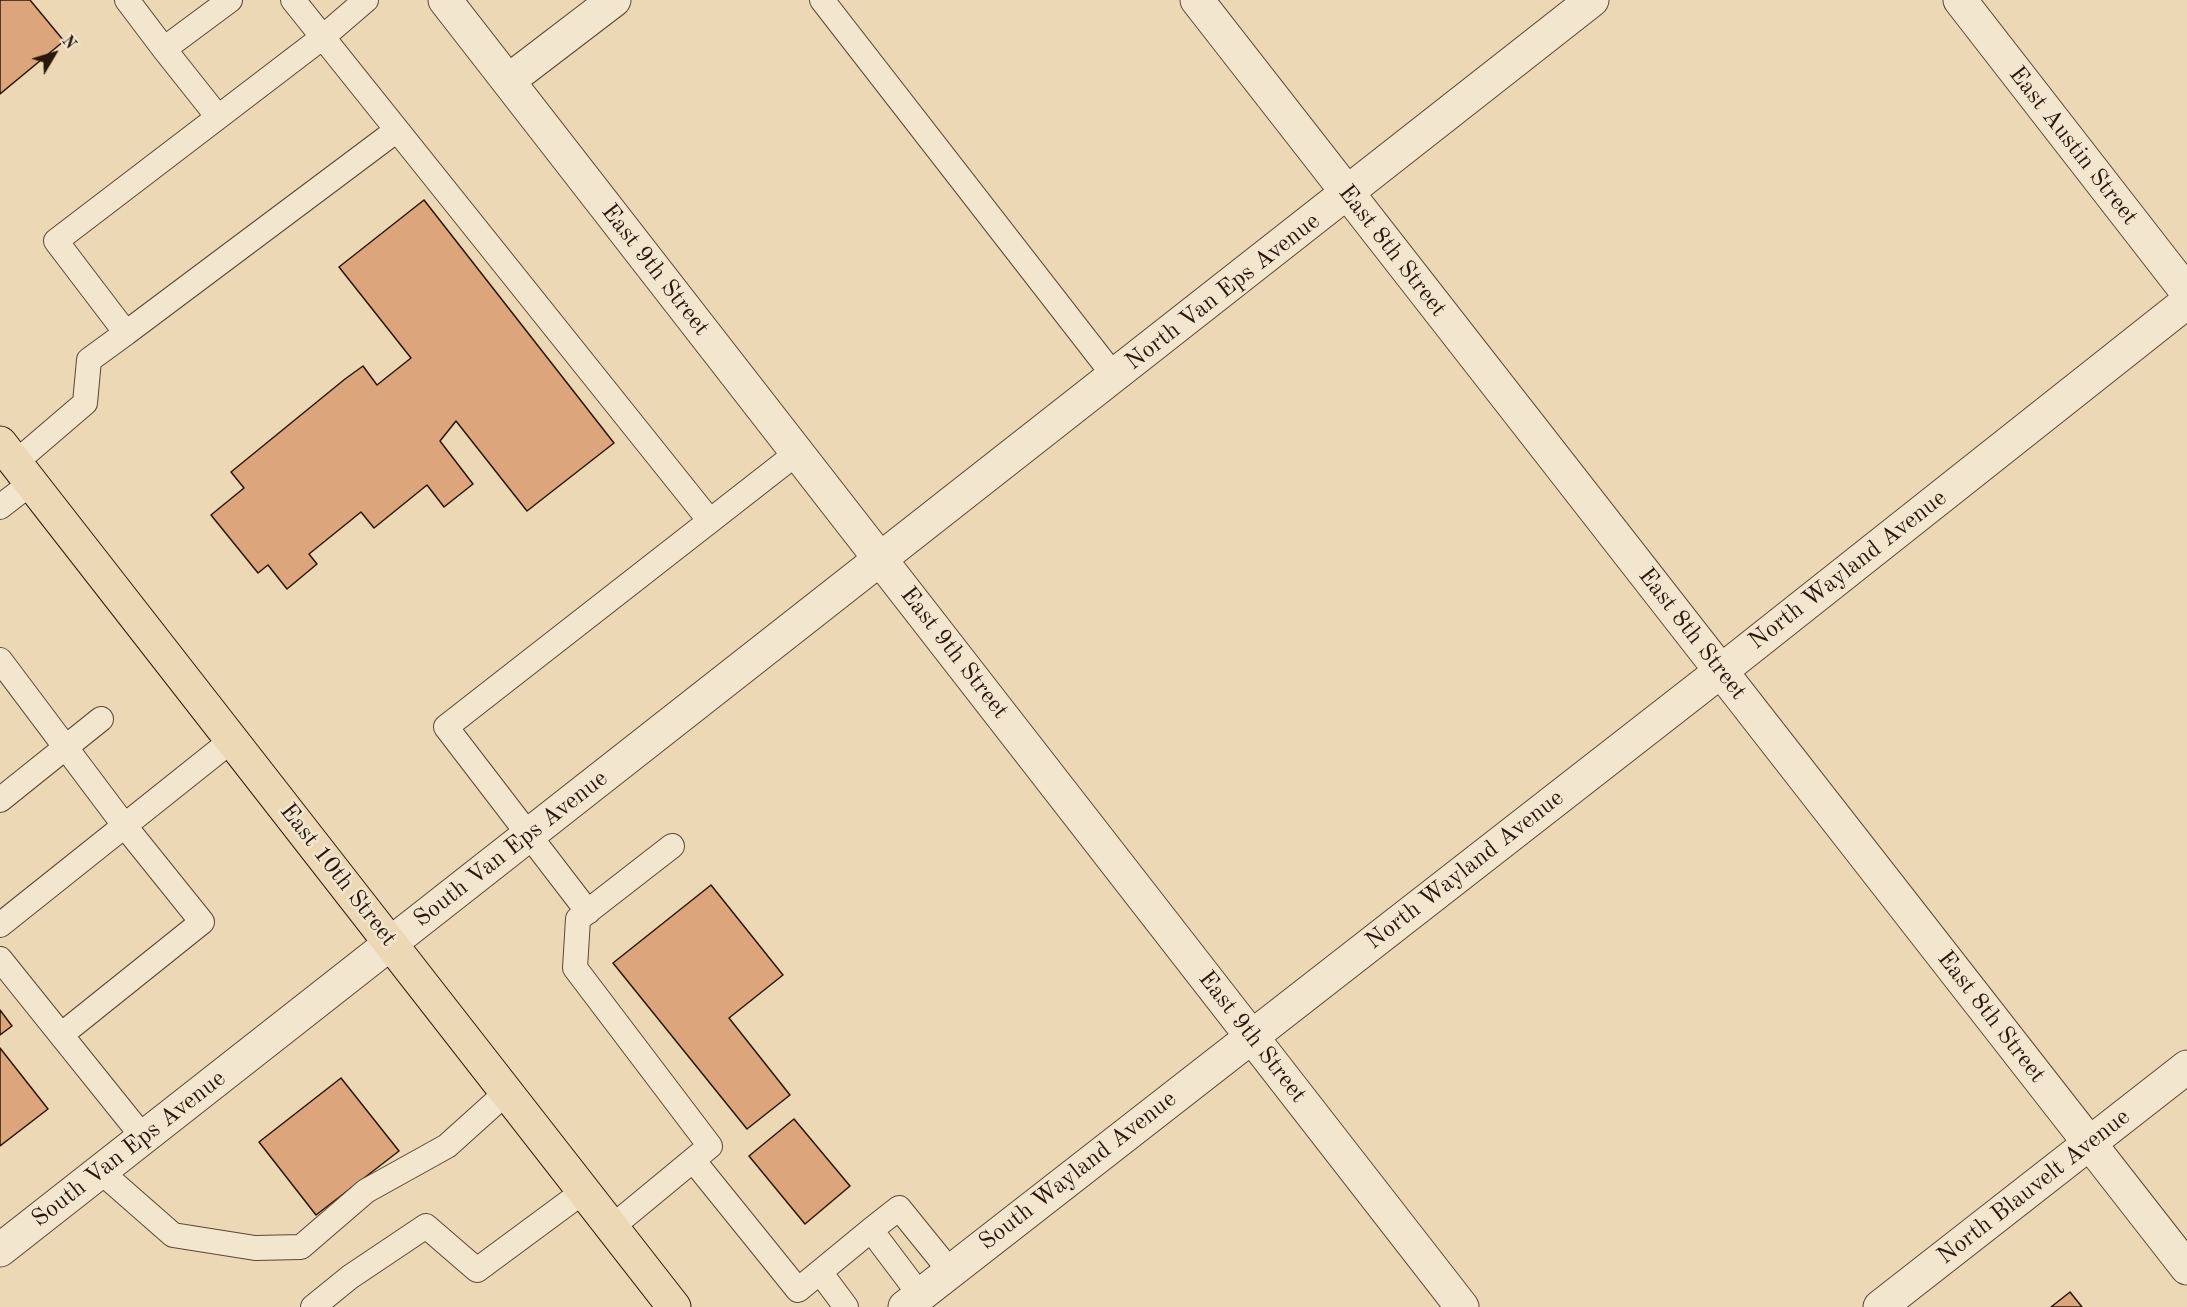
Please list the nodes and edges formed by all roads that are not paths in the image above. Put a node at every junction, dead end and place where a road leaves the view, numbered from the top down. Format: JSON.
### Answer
{"nodes":[{"id":1,"x":127,"y":0,"type":"edge"},
{"id":2,"x":230,"y":0,"type":"edge"},
{"id":3,"x":293,"y":0,"type":"edge"},
{"id":4,"x":366,"y":0,"type":"edge"},
{"id":5,"x":445,"y":0,"type":"edge"},
{"id":6,"x":614,"y":0,"type":"edge"},
{"id":7,"x":822,"y":0,"type":"edge"},
{"id":8,"x":1197,"y":0,"type":"edge"},
{"id":9,"x":1592,"y":0,"type":"edge"},
{"id":10,"x":1960,"y":0,"type":"edge"},
{"id":11,"x":322,"y":37,"type":"junction"},
{"id":12,"x":164,"y":49,"type":"junction"},
{"id":13,"x":508,"y":81,"type":"junction"},
{"id":14,"x":218,"y":117,"type":"junction"},
{"id":15,"x":397,"y":130,"type":"junction"},
{"id":16,"x":1348,"y":194,"type":"junction"},
{"id":17,"x":2187,"y":292,"type":"edge"},
{"id":18,"x":2187,"y":302,"type":"edge"},
{"id":19,"x":126,"y":333,"type":"junction"},
{"id":20,"x":1115,"y":377,"type":"junction"},
{"id":21,"x":797,"y":453,"type":"junction"},
{"id":22,"x":15,"y":463,"type":"edge"},
{"id":23,"x":0,"y":507,"type":"edge"},
{"id":24,"x":710,"y":521,"type":"junction"},
{"id":25,"x":881,"y":560,"type":"junction"},
{"id":26,"x":0,"y":660,"type":"edge"},
{"id":27,"x":1721,"y":671,"type":"junction"},
{"id":28,"x":101,"y":719,"type":"dead end"},
{"id":29,"x":232,"y":740,"type":"junction"},
{"id":30,"x":66,"y":747,"type":"junction"},
{"id":31,"x":0,"y":800,"type":"edge"},
{"id":32,"x":124,"y":825,"type":"junction"},
{"id":33,"x":528,"y":836,"type":"junction"},
{"id":34,"x":672,"y":846,"type":"dead end"},
{"id":35,"x":588,"y":912,"type":"junction"},
{"id":36,"x":0,"y":925,"type":"edge"},
{"id":37,"x":391,"y":943,"type":"junction"},
{"id":38,"x":0,"y":959,"type":"edge"},
{"id":39,"x":61,"y":1035,"type":"junction"},
{"id":40,"x":1251,"y":1035,"type":"junction"},
{"id":41,"x":2187,"y":1067,"type":"edge"},
{"id":42,"x":507,"y":1092,"type":"junction"},
{"id":43,"x":143,"y":1137,"type":"junction"},
{"id":44,"x":2090,"y":1144,"type":"junction"},
{"id":45,"x":693,"y":1160,"type":"junction"},
{"id":46,"x":100,"y":1171,"type":"junction"},
{"id":47,"x":584,"y":1191,"type":"junction"},
{"id":48,"x":612,"y":1227,"type":"junction"},
{"id":49,"x":871,"y":1230,"type":"junction"},
{"id":50,"x":0,"y":1250,"type":"edge"},
{"id":51,"x":2187,"y":1268,"type":"edge"},
{"id":52,"x":950,"y":1271,"type":"junction"},
{"id":53,"x":820,"y":1272,"type":"junction"},
{"id":54,"x":913,"y":1301,"type":"edge"},
{"id":55,"x":312,"y":1307,"type":"edge"},
{"id":56,"x":674,"y":1307,"type":"edge"},
{"id":57,"x":846,"y":1307,"type":"edge"},
{"id":58,"x":1462,"y":1307,"type":"edge"},
{"id":59,"x":1880,"y":1307,"type":"edge"}],
"edges":[{"from":1,"to":12,"type":"lane"},
{"from":2,"to":12,"type":"lane"},
{"from":3,"to":11,"type":"lane"},
{"from":4,"to":11,"type":"lane"},
{"from":5,"to":13,"type":"street","name":"East 9th Street"},
{"from":6,"to":13,"type":"street"},
{"from":7,"to":20,"type":"lane"},
{"from":8,"to":16,"type":"street","name":"East 8th Street"},
{"from":9,"to":16,"type":"street","name":"North Van Eps Avenue"},
{"from":10,"to":17,"type":"street","name":"East Austin Street"},
{"from":11,"to":14,"type":"lane"},
{"from":11,"to":15,"type":"lane"},
{"from":12,"to":14,"type":"lane"},
{"from":13,"to":21,"type":"street","name":"East 9th Street"},
{"from":14,"to":19,"type":"lane"},
{"from":15,"to":19,"type":"lane"},
{"from":15,"to":24,"type":"lane"},
{"from":16,"to":20,"type":"street","name":"North Van Eps Avenue"},
{"from":16,"to":27,"type":"street","name":"East 8th Street"},
{"from":18,"to":27,"type":"street","name":"North Wayland Avenue"},
{"from":19,"to":22,"type":"lane"},
{"from":20,"to":25,"type":"street","name":"North Van Eps Avenue"},
{"from":21,"to":24,"type":"lane"},
{"from":21,"to":25,"type":"street","name":"East 9th Street"},
{"from":22,"to":23,"type":"lane"},
{"from":22,"to":29,"type":"main road","name":"East 10th Street"},
{"from":24,"to":33,"type":"lane"},
{"from":25,"to":33,"type":"street","name":"South Van Eps Avenue"},
{"from":25,"to":40,"type":"street","name":"East 9th Street"},
{"from":26,"to":30,"type":"lane"},
{"from":27,"to":40,"type":"street","name":"North Wayland Avenue"},
{"from":27,"to":44,"type":"street","name":"East 8th Street"},
{"from":28,"to":30,"type":"lane"},
{"from":29,"to":32,"type":"lane"},
{"from":29,"to":37,"type":"main road","name":"East 10th Street"},
{"from":30,"to":31,"type":"lane"},
{"from":30,"to":32,"type":"lane"},
{"from":32,"to":36,"type":"lane"},
{"from":32,"to":39,"type":"lane"},
{"from":33,"to":35,"type":"lane"},
{"from":33,"to":37,"type":"street","name":"South Van Eps Avenue"},
{"from":34,"to":35,"type":"lane"},
{"from":35,"to":45,"type":"lane"},
{"from":37,"to":42,"type":"main road","name":"East 10th Street"},
{"from":37,"to":43,"type":"street","name":"South Van Eps Avenue"},
{"from":38,"to":39,"type":"lane"},
{"from":39,"to":43,"type":"lane"},
{"from":40,"to":52,"type":"street","name":"South Wayland Avenue"},
{"from":40,"to":58,"type":"street","name":"East 9th Street"},
{"from":41,"to":44,"type":"street","name":"North Blauvelt Avenue"},
{"from":42,"to":46,"type":"lane"},
{"from":42,"to":47,"type":"main road","name":"East 10th Street"},
{"from":43,"to":46,"type":"street","name":"South Van Eps Avenue"},
{"from":44,"to":51,"type":"street","name":"East 8th Street"},
{"from":44,"to":59,"type":"street","name":"North Blauvelt Avenue"},
{"from":45,"to":48,"type":"lane"},
{"from":45,"to":53,"type":"lane"},
{"from":46,"to":50,"type":"street","name":"South Van Eps Avenue"},
{"from":47,"to":48,"type":"main road","name":"East 10th Street"},
{"from":47,"to":55,"type":"lane"},
{"from":48,"to":56,"type":"main road","name":"East 10th Street"},
{"from":49,"to":52,"type":"lane"},
{"from":49,"to":53,"type":"lane"},
{"from":49,"to":54,"type":"lane"},
{"from":52,"to":54,"type":"street","name":"South Wayland Avenue"},
{"from":53,"to":57,"type":"lane"}]}
